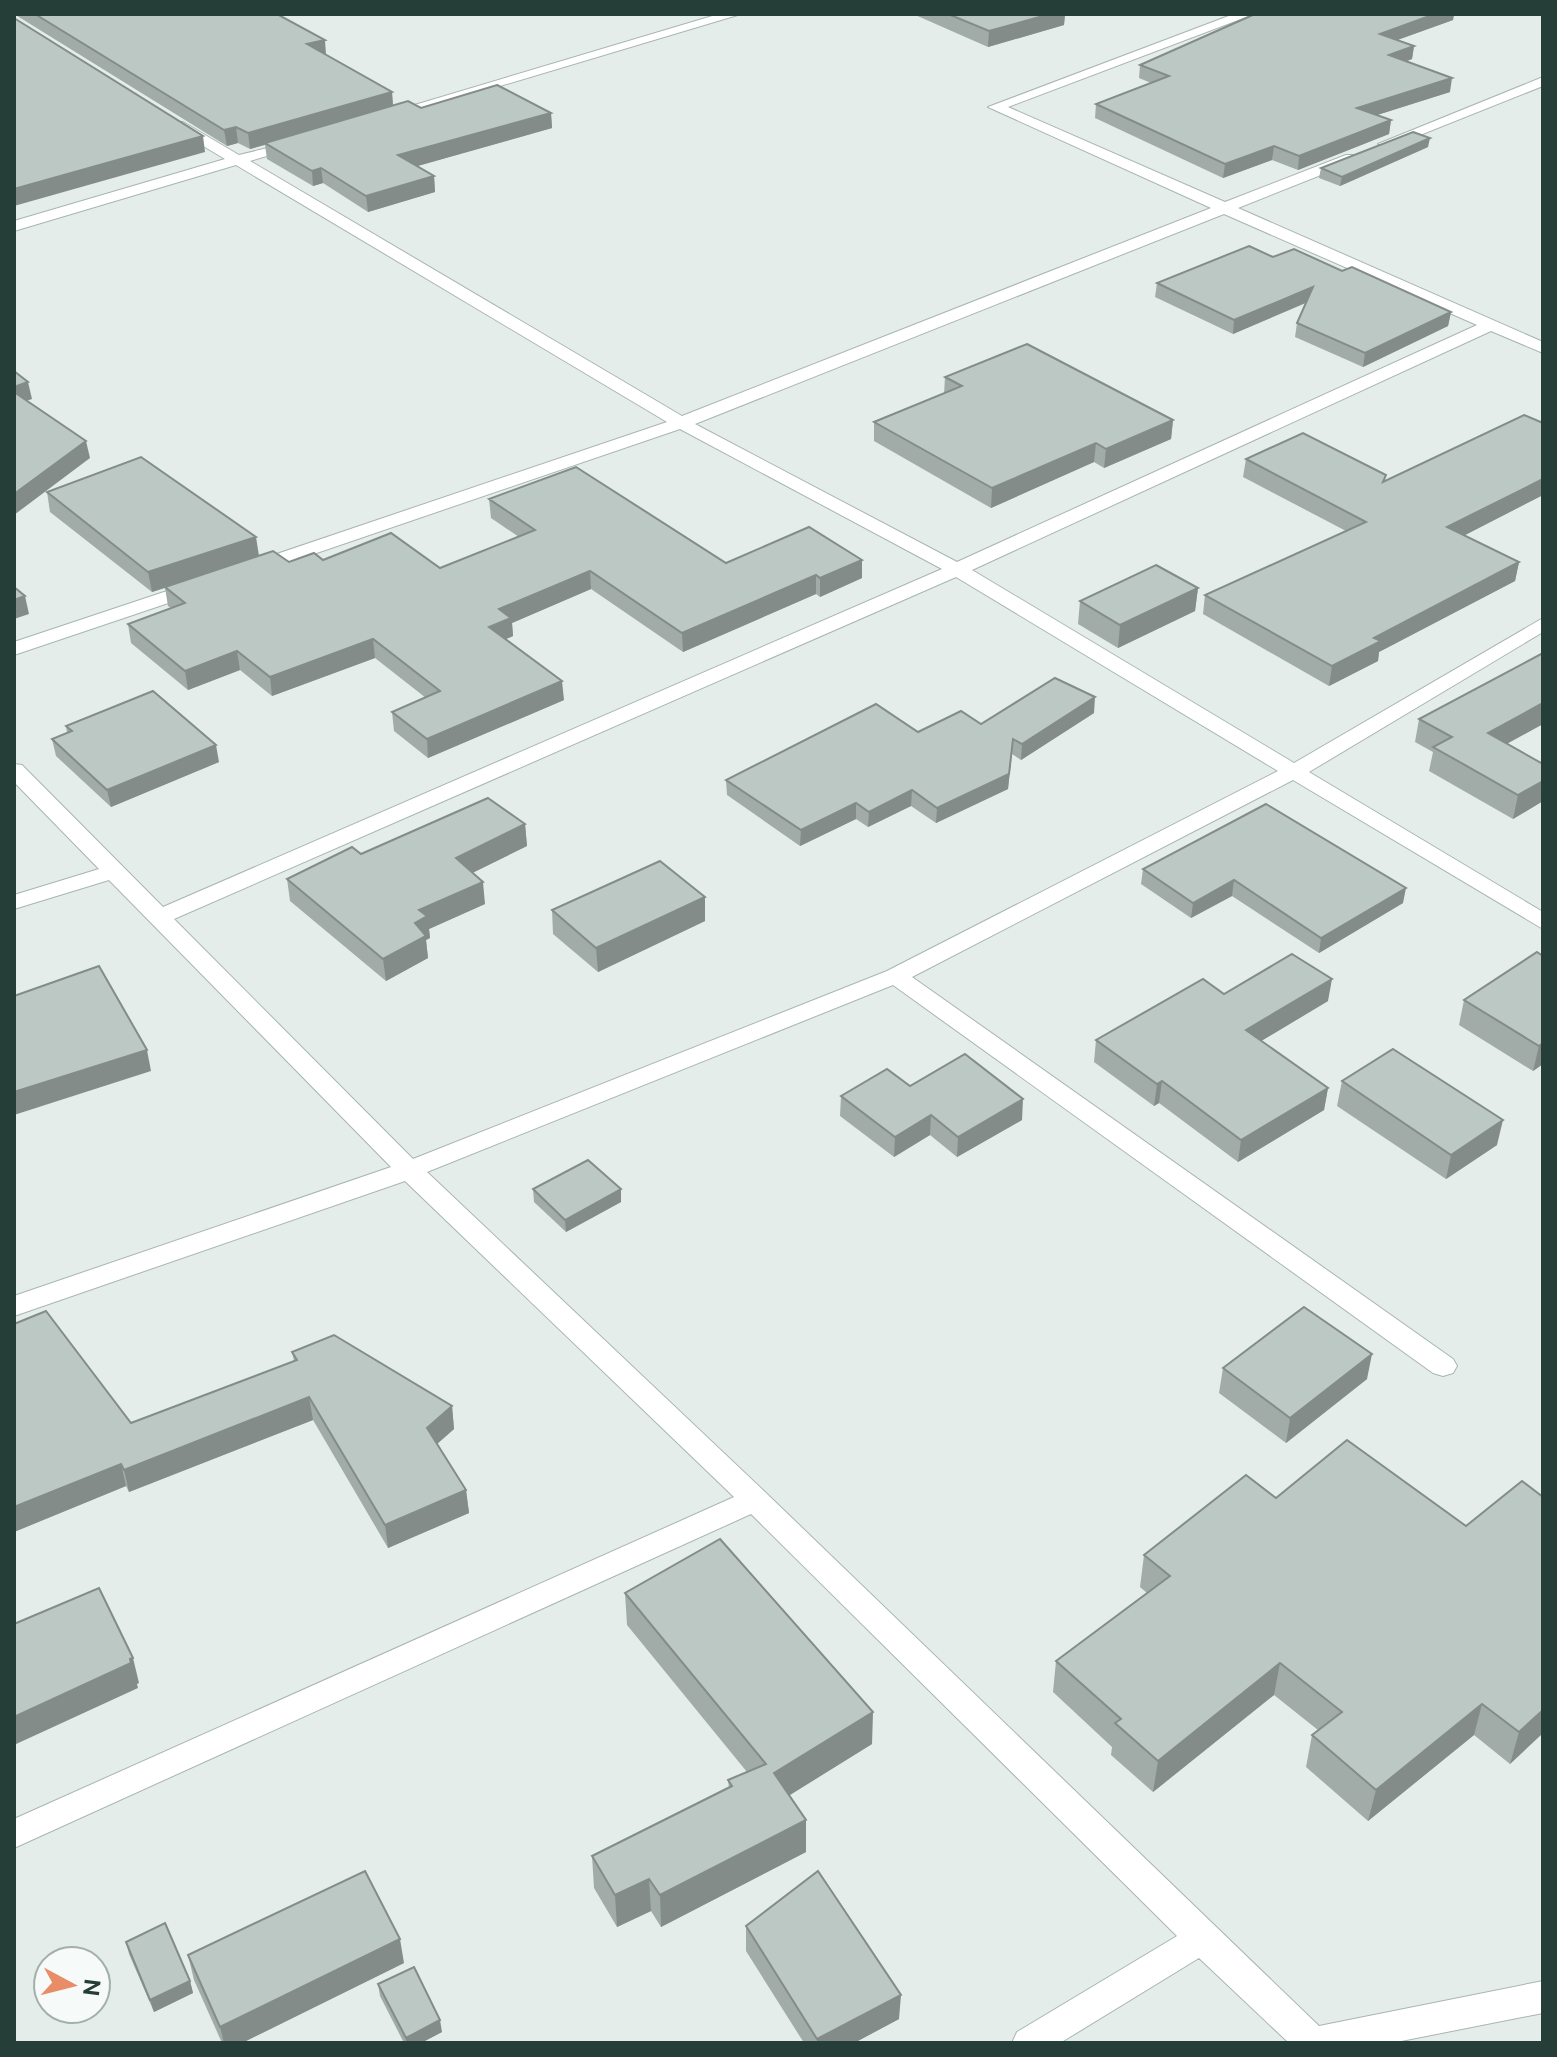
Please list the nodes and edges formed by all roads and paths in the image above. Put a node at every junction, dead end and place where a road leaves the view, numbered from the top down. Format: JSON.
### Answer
{"nodes":[{"id":1,"x":734,"y":14,"type":"edge"},
{"id":2,"x":1247,"y":14,"type":"edge"},
{"id":3,"x":1543,"y":81,"type":"edge"},
{"id":4,"x":157,"y":112,"type":"edge"},
{"id":5,"x":370,"y":120,"type":"edge"},
{"id":6,"x":310,"y":138,"type":"edge"},
{"id":7,"x":235,"y":161,"type":"junction"},
{"id":8,"x":1226,"y":207,"type":"junction"},
{"id":9,"x":14,"y":226,"type":"edge"},
{"id":10,"x":1491,"y":325,"type":"junction"},
{"id":11,"x":1543,"y":348,"type":"edge"},
{"id":12,"x":681,"y":423,"type":"junction"},
{"id":13,"x":957,"y":569,"type":"junction"},
{"id":14,"x":1543,"y":624,"type":"edge"},
{"id":15,"x":14,"y":649,"type":"edge"},
{"id":16,"x":14,"y":770,"type":"edge"},
{"id":17,"x":1295,"y":771,"type":"junction"},
{"id":18,"x":114,"y":871,"type":"junction"},
{"id":19,"x":14,"y":902,"type":"edge"},
{"id":20,"x":160,"y":917,"type":"junction"},
{"id":21,"x":1543,"y":922,"type":"edge"},
{"id":22,"x":895,"y":976,"type":"junction"},
{"id":23,"x":409,"y":1170,"type":"junction"},
{"id":24,"x":14,"y":1306,"type":"edge"},
{"id":25,"x":1443,"y":1366,"type":"dead end"},
{"id":26,"x":755,"y":1500,"type":"junction"},
{"id":27,"x":14,"y":1834,"type":"edge"},
{"id":28,"x":1202,"y":1939,"type":"junction"},
{"id":29,"x":1543,"y":1997,"type":"edge"},
{"id":30,"x":1029,"y":2043,"type":"edge"},
{"id":31,"x":1312,"y":2043,"type":"edge"}],
"edges":[{"from":1,"to":5,"type":"street"},
{"from":2,"to":8,"type":"street"},
{"from":3,"to":8,"type":"street"},
{"from":4,"to":7,"type":"street"},
{"from":6,"to":7,"type":"street"},
{"from":7,"to":9,"type":"street"},
{"from":7,"to":12,"type":"street"},
{"from":8,"to":10,"type":"street"},
{"from":8,"to":12,"type":"street"},
{"from":10,"to":11,"type":"street"},
{"from":10,"to":13,"type":"street"},
{"from":12,"to":13,"type":"street"},
{"from":12,"to":15,"type":"street"},
{"from":13,"to":17,"type":"street"},
{"from":13,"to":20,"type":"street"},
{"from":14,"to":17,"type":"street"},
{"from":16,"to":18,"type":"street"},
{"from":17,"to":21,"type":"street"},
{"from":17,"to":22,"type":"street"},
{"from":18,"to":19,"type":"street"},
{"from":18,"to":20,"type":"street"},
{"from":20,"to":23,"type":"street"},
{"from":22,"to":23,"type":"street"},
{"from":22,"to":25,"type":"street"},
{"from":23,"to":24,"type":"street"},
{"from":23,"to":26,"type":"street"},
{"from":26,"to":27,"type":"street"},
{"from":26,"to":28,"type":"street"},
{"from":28,"to":30,"type":"street"},
{"from":28,"to":31,"type":"street"},
{"from":29,"to":31,"type":"street"}]}
